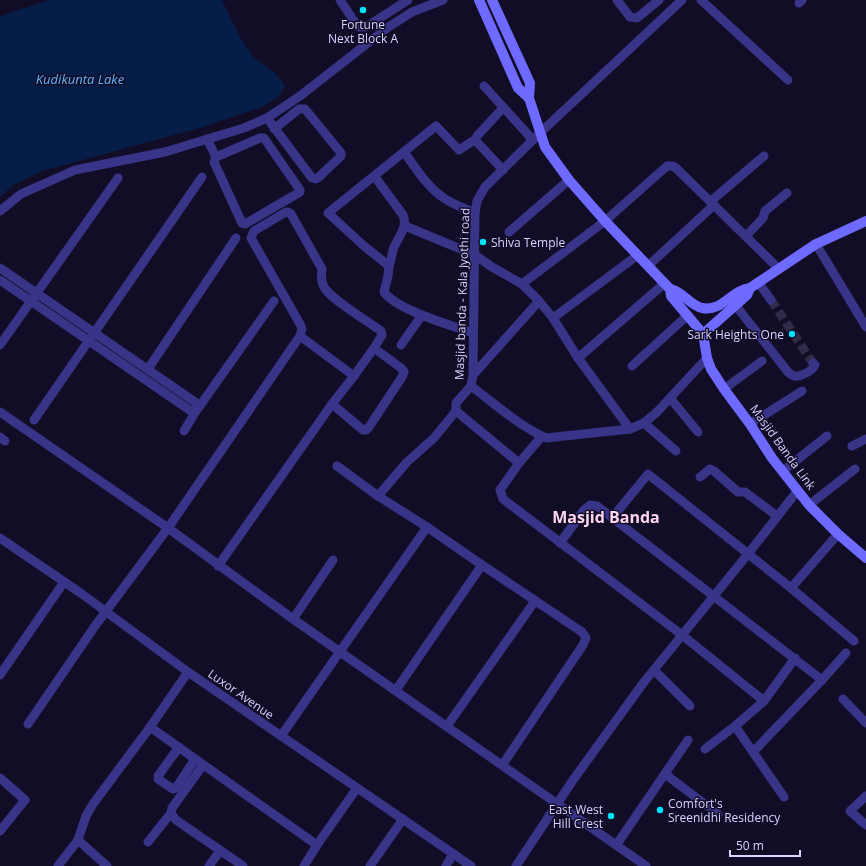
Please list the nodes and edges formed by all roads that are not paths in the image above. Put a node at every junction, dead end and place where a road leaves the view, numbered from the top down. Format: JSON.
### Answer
{"nodes":[{"id":1,"x":340,"y":0,"type":"edge"},
{"id":2,"x":408,"y":0,"type":"edge"},
{"id":3,"x":443,"y":0,"type":"edge"},
{"id":4,"x":479,"y":0,"type":"edge"},
{"id":5,"x":492,"y":0,"type":"edge"},
{"id":6,"x":617,"y":0,"type":"edge"},
{"id":7,"x":659,"y":0,"type":"edge"},
{"id":8,"x":682,"y":0,"type":"edge"},
{"id":9,"x":701,"y":0,"type":"edge"},
{"id":10,"x":366,"y":27,"type":"junction"},
{"id":11,"x":374,"y":38,"type":"junction"},
{"id":12,"x":788,"y":80,"type":"dead end"},
{"id":13,"x":484,"y":86,"type":"dead end"},
{"id":14,"x":529,"y":98,"type":"junction"},
{"id":15,"x":503,"y":108,"type":"junction"},
{"id":16,"x":267,"y":118,"type":"junction"},
{"id":17,"x":274,"y":129,"type":"junction"},
{"id":18,"x":541,"y":132,"type":"junction"},
{"id":19,"x":207,"y":139,"type":"junction"},
{"id":20,"x":476,"y":139,"type":"junction"},
{"id":21,"x":533,"y":140,"type":"junction"},
{"id":22,"x":404,"y":152,"type":"junction"},
{"id":23,"x":764,"y":156,"type":"dead end"},
{"id":24,"x":216,"y":157,"type":"junction"},
{"id":25,"x":503,"y":170,"type":"junction"},
{"id":26,"x":202,"y":177,"type":"dead end"},
{"id":27,"x":375,"y":177,"type":"junction"},
{"id":28,"x":118,"y":178,"type":"dead end"},
{"id":29,"x":569,"y":180,"type":"junction"},
{"id":30,"x":787,"y":193,"type":"dead end"},
{"id":31,"x":713,"y":203,"type":"junction"},
{"id":32,"x":0,"y":211,"type":"edge"},
{"id":33,"x":475,"y":213,"type":"junction"},
{"id":34,"x":605,"y":221,"type":"junction"},
{"id":35,"x":866,"y":221,"type":"edge"},
{"id":36,"x":405,"y":226,"type":"junction"},
{"id":37,"x":509,"y":232,"type":"dead end"},
{"id":38,"x":746,"y":236,"type":"junction"},
{"id":39,"x":236,"y":238,"type":"dead end"},
{"id":40,"x":816,"y":244,"type":"junction"},
{"id":41,"x":475,"y":255,"type":"junction"},
{"id":42,"x":638,"y":255,"type":"junction"},
{"id":43,"x":389,"y":266,"type":"junction"},
{"id":44,"x":648,"y":266,"type":"junction"},
{"id":45,"x":0,"y":268,"type":"edge"},
{"id":46,"x":779,"y":269,"type":"junction"},
{"id":47,"x":0,"y":280,"type":"edge"},
{"id":48,"x":522,"y":284,"type":"junction"},
{"id":49,"x":754,"y":285,"type":"junction"},
{"id":50,"x":667,"y":286,"type":"junction"},
{"id":51,"x":36,"y":293,"type":"junction"},
{"id":52,"x":739,"y":299,"type":"junction"},
{"id":53,"x":771,"y":300,"type":"tunnel mouth"},
{"id":54,"x":31,"y":301,"type":"junction"},
{"id":55,"x":274,"y":301,"type":"dead end"},
{"id":56,"x":539,"y":301,"type":"junction"},
{"id":57,"x":422,"y":315,"type":"junction"},
{"id":58,"x":688,"y":315,"type":"junction"},
{"id":59,"x":553,"y":318,"type":"junction"},
{"id":60,"x":866,"y":327,"type":"edge"},
{"id":61,"x":473,"y":333,"type":"junction"},
{"id":62,"x":704,"y":334,"type":"junction"},
{"id":63,"x":300,"y":336,"type":"junction"},
{"id":64,"x":92,"y":338,"type":"junction"},
{"id":65,"x":0,"y":344,"type":"edge"},
{"id":66,"x":401,"y":345,"type":"dead end"},
{"id":67,"x":374,"y":348,"type":"junction"},
{"id":68,"x":578,"y":358,"type":"junction"},
{"id":69,"x":707,"y":358,"type":"junction"},
{"id":70,"x":762,"y":361,"type":"dead end"},
{"id":71,"x":813,"y":363,"type":"dead end"},
{"id":72,"x":632,"y":366,"type":"dead end"},
{"id":73,"x":148,"y":369,"type":"junction"},
{"id":74,"x":473,"y":375,"type":"junction"},
{"id":75,"x":354,"y":376,"type":"junction"},
{"id":76,"x":470,"y":386,"type":"junction"},
{"id":77,"x":724,"y":389,"type":"junction"},
{"id":78,"x":802,"y":391,"type":"dead end"},
{"id":79,"x":670,"y":398,"type":"junction"},
{"id":80,"x":332,"y":404,"type":"junction"},
{"id":81,"x":198,"y":409,"type":"junction"},
{"id":82,"x":456,"y":411,"type":"junction"},
{"id":83,"x":1,"y":415,"type":"edge"},
{"id":84,"x":34,"y":420,"type":"dead end"},
{"id":85,"x":644,"y":423,"type":"junction"},
{"id":86,"x":750,"y":424,"type":"junction"},
{"id":87,"x":630,"y":429,"type":"junction"},
{"id":88,"x":184,"y":431,"type":"dead end"},
{"id":89,"x":698,"y":432,"type":"dead end"},
{"id":90,"x":542,"y":436,"type":"junction"},
{"id":91,"x":827,"y":436,"type":"dead end"},
{"id":92,"x":866,"y":439,"type":"edge"},
{"id":93,"x":852,"y":446,"type":"dead end"},
{"id":94,"x":676,"y":451,"type":"dead end"},
{"id":95,"x":519,"y":463,"type":"junction"},
{"id":96,"x":337,"y":466,"type":"dead end"},
{"id":97,"x":855,"y":469,"type":"dead end"},
{"id":98,"x":783,"y":471,"type":"junction"},
{"id":99,"x":700,"y":477,"type":"dead end"},
{"id":100,"x":798,"y":490,"type":"junction"},
{"id":101,"x":378,"y":496,"type":"junction"},
{"id":102,"x":810,"y":505,"type":"junction"},
{"id":103,"x":777,"y":516,"type":"junction"},
{"id":104,"x":612,"y":518,"type":"junction"},
{"id":105,"x":427,"y":527,"type":"junction"},
{"id":106,"x":168,"y":528,"type":"junction"},
{"id":107,"x":838,"y":534,"type":"junction"},
{"id":108,"x":0,"y":538,"type":"edge"},
{"id":109,"x":560,"y":543,"type":"junction"},
{"id":110,"x":748,"y":554,"type":"junction"},
{"id":111,"x":866,"y":558,"type":"edge"},
{"id":112,"x":333,"y":560,"type":"dead end"},
{"id":113,"x":218,"y":566,"type":"junction"},
{"id":114,"x":482,"y":566,"type":"junction"},
{"id":115,"x":64,"y":582,"type":"junction"},
{"id":116,"x":790,"y":588,"type":"junction"},
{"id":117,"x":713,"y":596,"type":"junction"},
{"id":118,"x":535,"y":601,"type":"junction"},
{"id":119,"x":106,"y":612,"type":"junction"},
{"id":120,"x":293,"y":619,"type":"junction"},
{"id":121,"x":682,"y":635,"type":"junction"},
{"id":122,"x":854,"y":641,"type":"dead end"},
{"id":123,"x":339,"y":651,"type":"junction"},
{"id":124,"x":846,"y":653,"type":"dead end"},
{"id":125,"x":795,"y":658,"type":"junction"},
{"id":126,"x":654,"y":670,"type":"junction"},
{"id":127,"x":188,"y":672,"type":"junction"},
{"id":128,"x":0,"y":675,"type":"edge"},
{"id":129,"x":822,"y":680,"type":"junction"},
{"id":130,"x":396,"y":690,"type":"junction"},
{"id":131,"x":843,"y":699,"type":"dead end"},
{"id":132,"x":764,"y":701,"type":"junction"},
{"id":133,"x":690,"y":706,"type":"dead end"},
{"id":134,"x":866,"y":723,"type":"edge"},
{"id":135,"x":28,"y":724,"type":"dead end"},
{"id":136,"x":447,"y":726,"type":"junction"},
{"id":137,"x":736,"y":726,"type":"junction"},
{"id":138,"x":150,"y":727,"type":"junction"},
{"id":139,"x":281,"y":736,"type":"junction"},
{"id":140,"x":688,"y":740,"type":"dead end"},
{"id":141,"x":177,"y":749,"type":"junction"},
{"id":142,"x":705,"y":749,"type":"dead end"},
{"id":143,"x":753,"y":752,"type":"junction"},
{"id":144,"x":197,"y":763,"type":"junction"},
{"id":145,"x":503,"y":764,"type":"junction"},
{"id":146,"x":665,"y":774,"type":"junction"},
{"id":147,"x":0,"y":778,"type":"edge"},
{"id":148,"x":357,"y":788,"type":"junction"},
{"id":149,"x":784,"y":797,"type":"dead end"},
{"id":150,"x":865,"y":800,"type":"edge"},
{"id":151,"x":557,"y":805,"type":"junction"},
{"id":152,"x":172,"y":813,"type":"junction"},
{"id":153,"x":718,"y":814,"type":"dead end"},
{"id":154,"x":403,"y":819,"type":"junction"},
{"id":155,"x":866,"y":825,"type":"edge"},
{"id":156,"x":0,"y":831,"type":"edge"},
{"id":157,"x":78,"y":840,"type":"junction"},
{"id":158,"x":148,"y":842,"type":"dead end"},
{"id":159,"x":617,"y":844,"type":"junction"},
{"id":160,"x":317,"y":845,"type":"junction"},
{"id":161,"x":220,"y":850,"type":"junction"},
{"id":162,"x":453,"y":854,"type":"junction"},
{"id":163,"x":58,"y":866,"type":"edge"},
{"id":164,"x":107,"y":866,"type":"edge"},
{"id":165,"x":209,"y":866,"type":"edge"},
{"id":166,"x":243,"y":866,"type":"edge"},
{"id":167,"x":304,"y":866,"type":"edge"},
{"id":168,"x":370,"y":866,"type":"edge"},
{"id":169,"x":446,"y":866,"type":"edge"},
{"id":170,"x":471,"y":866,"type":"edge"},
{"id":171,"x":516,"y":866,"type":"edge"},
{"id":172,"x":646,"y":866,"type":"edge"}],
"edges":[{"from":1,"to":10,"type":"street"},
{"from":2,"to":10,"type":"street"},
{"from":3,"to":11,"type":"street"},
{"from":4,"to":14,"type":"main road"},
{"from":5,"to":14,"type":"main road"},
{"from":6,"to":7,"type":"street"},
{"from":8,"to":18,"type":"street","name":"Masjid banda - Kala Jyothi road"},
{"from":9,"to":12,"type":"street"},
{"from":10,"to":11,"type":"street"},
{"from":11,"to":16,"type":"street"},
{"from":13,"to":15,"type":"street"},
{"from":14,"to":18,"type":"main road"},
{"from":15,"to":20,"type":"street"},
{"from":15,"to":21,"type":"street"},
{"from":16,"to":17,"type":"street"},
{"from":16,"to":19,"type":"street"},
{"from":17,"to":17,"type":"street"},
{"from":18,"to":21,"type":"street","name":"Masjid banda - Kala Jyothi road"},
{"from":18,"to":29,"type":"main road"},
{"from":19,"to":24,"type":"street"},
{"from":19,"to":32,"type":"street"},
{"from":20,"to":22,"type":"street"},
{"from":20,"to":25,"type":"street"},
{"from":21,"to":25,"type":"street","name":"Masjid banda - Kala Jyothi road"},
{"from":22,"to":27,"type":"street"},
{"from":22,"to":33,"type":"street"},
{"from":23,"to":31,"type":"street"},
{"from":24,"to":24,"type":"street"},
{"from":25,"to":33,"type":"street","name":"Masjid banda - Kala Jyothi road"},
{"from":26,"to":64,"type":"street"},
{"from":27,"to":36,"type":"street"},
{"from":27,"to":43,"type":"street"},
{"from":28,"to":51,"type":"street"},
{"from":29,"to":34,"type":"main road"},
{"from":29,"to":37,"type":"street"},
{"from":30,"to":38,"type":"street"},
{"from":31,"to":34,"type":"street"},
{"from":31,"to":38,"type":"street"},
{"from":31,"to":44,"type":"street"},
{"from":33,"to":41,"type":"street","name":"Masjid banda - Kala Jyothi road"},
{"from":34,"to":42,"type":"main road"},
{"from":34,"to":48,"type":"street"},
{"from":35,"to":40,"type":"main road"},
{"from":36,"to":41,"type":"street"},
{"from":36,"to":43,"type":"street"},
{"from":38,"to":46,"type":"street"},
{"from":39,"to":73,"type":"street"},
{"from":40,"to":46,"type":"main road"},
{"from":40,"to":60,"type":"street"},
{"from":41,"to":48,"type":"street"},
{"from":41,"to":61,"type":"street","name":"Masjid banda - Kala Jyothi road"},
{"from":42,"to":44,"type":"main road"},
{"from":42,"to":59,"type":"street"},
{"from":43,"to":57,"type":"street"},
{"from":44,"to":50,"type":"main road"},
{"from":45,"to":51,"type":"street"},
{"from":46,"to":49,"type":"main road"},
{"from":47,"to":54,"type":"street"},
{"from":48,"to":56,"type":"street"},
{"from":49,"to":52,"type":"main road"},
{"from":49,"to":53,"type":"street"},
{"from":50,"to":52,"type":"main road"},
{"from":50,"to":58,"type":"main road"},
{"from":50,"to":68,"type":"street"},
{"from":51,"to":54,"type":"street"},
{"from":51,"to":64,"type":"street"},
{"from":52,"to":62,"type":"main road"},
{"from":52,"to":71,"type":"street"},
{"from":54,"to":64,"type":"street"},
{"from":54,"to":65,"type":"street"},
{"from":55,"to":81,"type":"street"},
{"from":56,"to":59,"type":"street"},
{"from":56,"to":74,"type":"street"},
{"from":57,"to":61,"type":"street"},
{"from":57,"to":66,"type":"street"},
{"from":58,"to":62,"type":"main road"},
{"from":58,"to":72,"type":"street"},
{"from":59,"to":68,"type":"street"},
{"from":61,"to":74,"type":"street","name":"Masjid banda - Kala Jyothi road"},
{"from":62,"to":69,"type":"main road","name":"Masjid Banda Link"},
{"from":63,"to":67,"type":"street"},
{"from":63,"to":75,"type":"street"},
{"from":63,"to":106,"type":"street"},
{"from":64,"to":73,"type":"street"},
{"from":64,"to":81,"type":"street"},
{"from":64,"to":84,"type":"street"},
{"from":67,"to":75,"type":"street"},
{"from":67,"to":80,"type":"street"},
{"from":68,"to":87,"type":"street"},
{"from":69,"to":77,"type":"main road","name":"Masjid Banda Link"},
{"from":69,"to":79,"type":"street"},
{"from":70,"to":77,"type":"street"},
{"from":73,"to":81,"type":"street"},
{"from":74,"to":76,"type":"street","name":"Masjid banda - Kala Jyothi road"},
{"from":75,"to":80,"type":"street"},
{"from":76,"to":82,"type":"street","name":"Masjid banda - Kala Jyothi road"},
{"from":76,"to":90,"type":"street"},
{"from":77,"to":86,"type":"main road","name":"Masjid Banda Link"},
{"from":78,"to":86,"type":"street"},
{"from":79,"to":85,"type":"street"},
{"from":79,"to":89,"type":"street"},
{"from":80,"to":113,"type":"street"},
{"from":81,"to":88,"type":"street"},
{"from":82,"to":95,"type":"street"},
{"from":82,"to":101,"type":"street","name":"Masjid banda - Kala Jyothi road"},
{"from":83,"to":106,"type":"street"},
{"from":85,"to":87,"type":"street"},
{"from":85,"to":94,"type":"street"},
{"from":86,"to":98,"type":"main road","name":"Masjid Banda Link"},
{"from":87,"to":90,"type":"street"},
{"from":90,"to":95,"type":"street"},
{"from":91,"to":98,"type":"street"},
{"from":92,"to":93,"type":"street"},
{"from":95,"to":109,"type":"street"},
{"from":96,"to":101,"type":"street"},
{"from":97,"to":102,"type":"street"},
{"from":98,"to":100,"type":"main road","name":"Masjid Banda Link"},
{"from":99,"to":103,"type":"street"},
{"from":100,"to":102,"type":"main road","name":"Masjid Banda Link"},
{"from":100,"to":103,"type":"street"},
{"from":101,"to":105,"type":"street"},
{"from":102,"to":107,"type":"main road","name":"Masjid Banda Link"},
{"from":103,"to":110,"type":"street"},
{"from":104,"to":109,"type":"street"},
{"from":104,"to":110,"type":"street"},
{"from":104,"to":117,"type":"street"},
{"from":105,"to":114,"type":"street"},
{"from":105,"to":123,"type":"street"},
{"from":106,"to":113,"type":"street"},
{"from":106,"to":119,"type":"street"},
{"from":107,"to":111,"type":"main road","name":"Masjid Banda Link"},
{"from":107,"to":116,"type":"street"},
{"from":108,"to":115,"type":"street","name":"Luxor Avenue"},
{"from":109,"to":121,"type":"street"},
{"from":110,"to":116,"type":"street"},
{"from":110,"to":117,"type":"street"},
{"from":112,"to":120,"type":"street"},
{"from":113,"to":120,"type":"street"},
{"from":114,"to":118,"type":"street"},
{"from":114,"to":130,"type":"street"},
{"from":115,"to":119,"type":"street","name":"Luxor Avenue"},
{"from":115,"to":128,"type":"street"},
{"from":116,"to":122,"type":"street"},
{"from":117,"to":121,"type":"street"},
{"from":117,"to":125,"type":"street"},
{"from":118,"to":136,"type":"street"},
{"from":118,"to":145,"type":"street"},
{"from":119,"to":127,"type":"street","name":"Luxor Avenue"},
{"from":119,"to":135,"type":"street"},
{"from":120,"to":123,"type":"street"},
{"from":121,"to":126,"type":"street"},
{"from":121,"to":132,"type":"street"},
{"from":123,"to":130,"type":"street"},
{"from":123,"to":139,"type":"street"},
{"from":124,"to":129,"type":"street"},
{"from":125,"to":129,"type":"street"},
{"from":125,"to":132,"type":"street"},
{"from":126,"to":133,"type":"street"},
{"from":126,"to":151,"type":"street"},
{"from":127,"to":138,"type":"street"},
{"from":127,"to":139,"type":"street","name":"Luxor Avenue"},
{"from":129,"to":143,"type":"street"},
{"from":130,"to":136,"type":"street"},
{"from":131,"to":134,"type":"street"},
{"from":132,"to":137,"type":"street"},
{"from":136,"to":145,"type":"street"},
{"from":137,"to":142,"type":"street"},
{"from":137,"to":143,"type":"street"},
{"from":138,"to":141,"type":"street"},
{"from":138,"to":157,"type":"street"},
{"from":139,"to":148,"type":"street","name":"Luxor Avenue"},
{"from":140,"to":146,"type":"street"},
{"from":141,"to":144,"type":"street"},
{"from":141,"to":144,"type":"street"},
{"from":143,"to":149,"type":"street"},
{"from":144,"to":152,"type":"street"},
{"from":144,"to":160,"type":"street"},
{"from":145,"to":151,"type":"street"},
{"from":146,"to":153,"type":"street"},
{"from":146,"to":159,"type":"street"},
{"from":147,"to":156,"type":"street"},
{"from":148,"to":154,"type":"street","name":"Luxor Avenue"},
{"from":148,"to":160,"type":"street"},
{"from":150,"to":155,"type":"street"},
{"from":151,"to":159,"type":"street"},
{"from":151,"to":171,"type":"street"},
{"from":152,"to":158,"type":"street"},
{"from":152,"to":161,"type":"street"},
{"from":154,"to":162,"type":"street","name":"Luxor Avenue"},
{"from":154,"to":168,"type":"street"},
{"from":157,"to":163,"type":"street"},
{"from":157,"to":164,"type":"street"},
{"from":159,"to":172,"type":"street"},
{"from":160,"to":167,"type":"street"},
{"from":161,"to":165,"type":"street"},
{"from":161,"to":166,"type":"street"},
{"from":162,"to":169,"type":"street"},
{"from":162,"to":170,"type":"street","name":"Luxor Avenue"}]}
